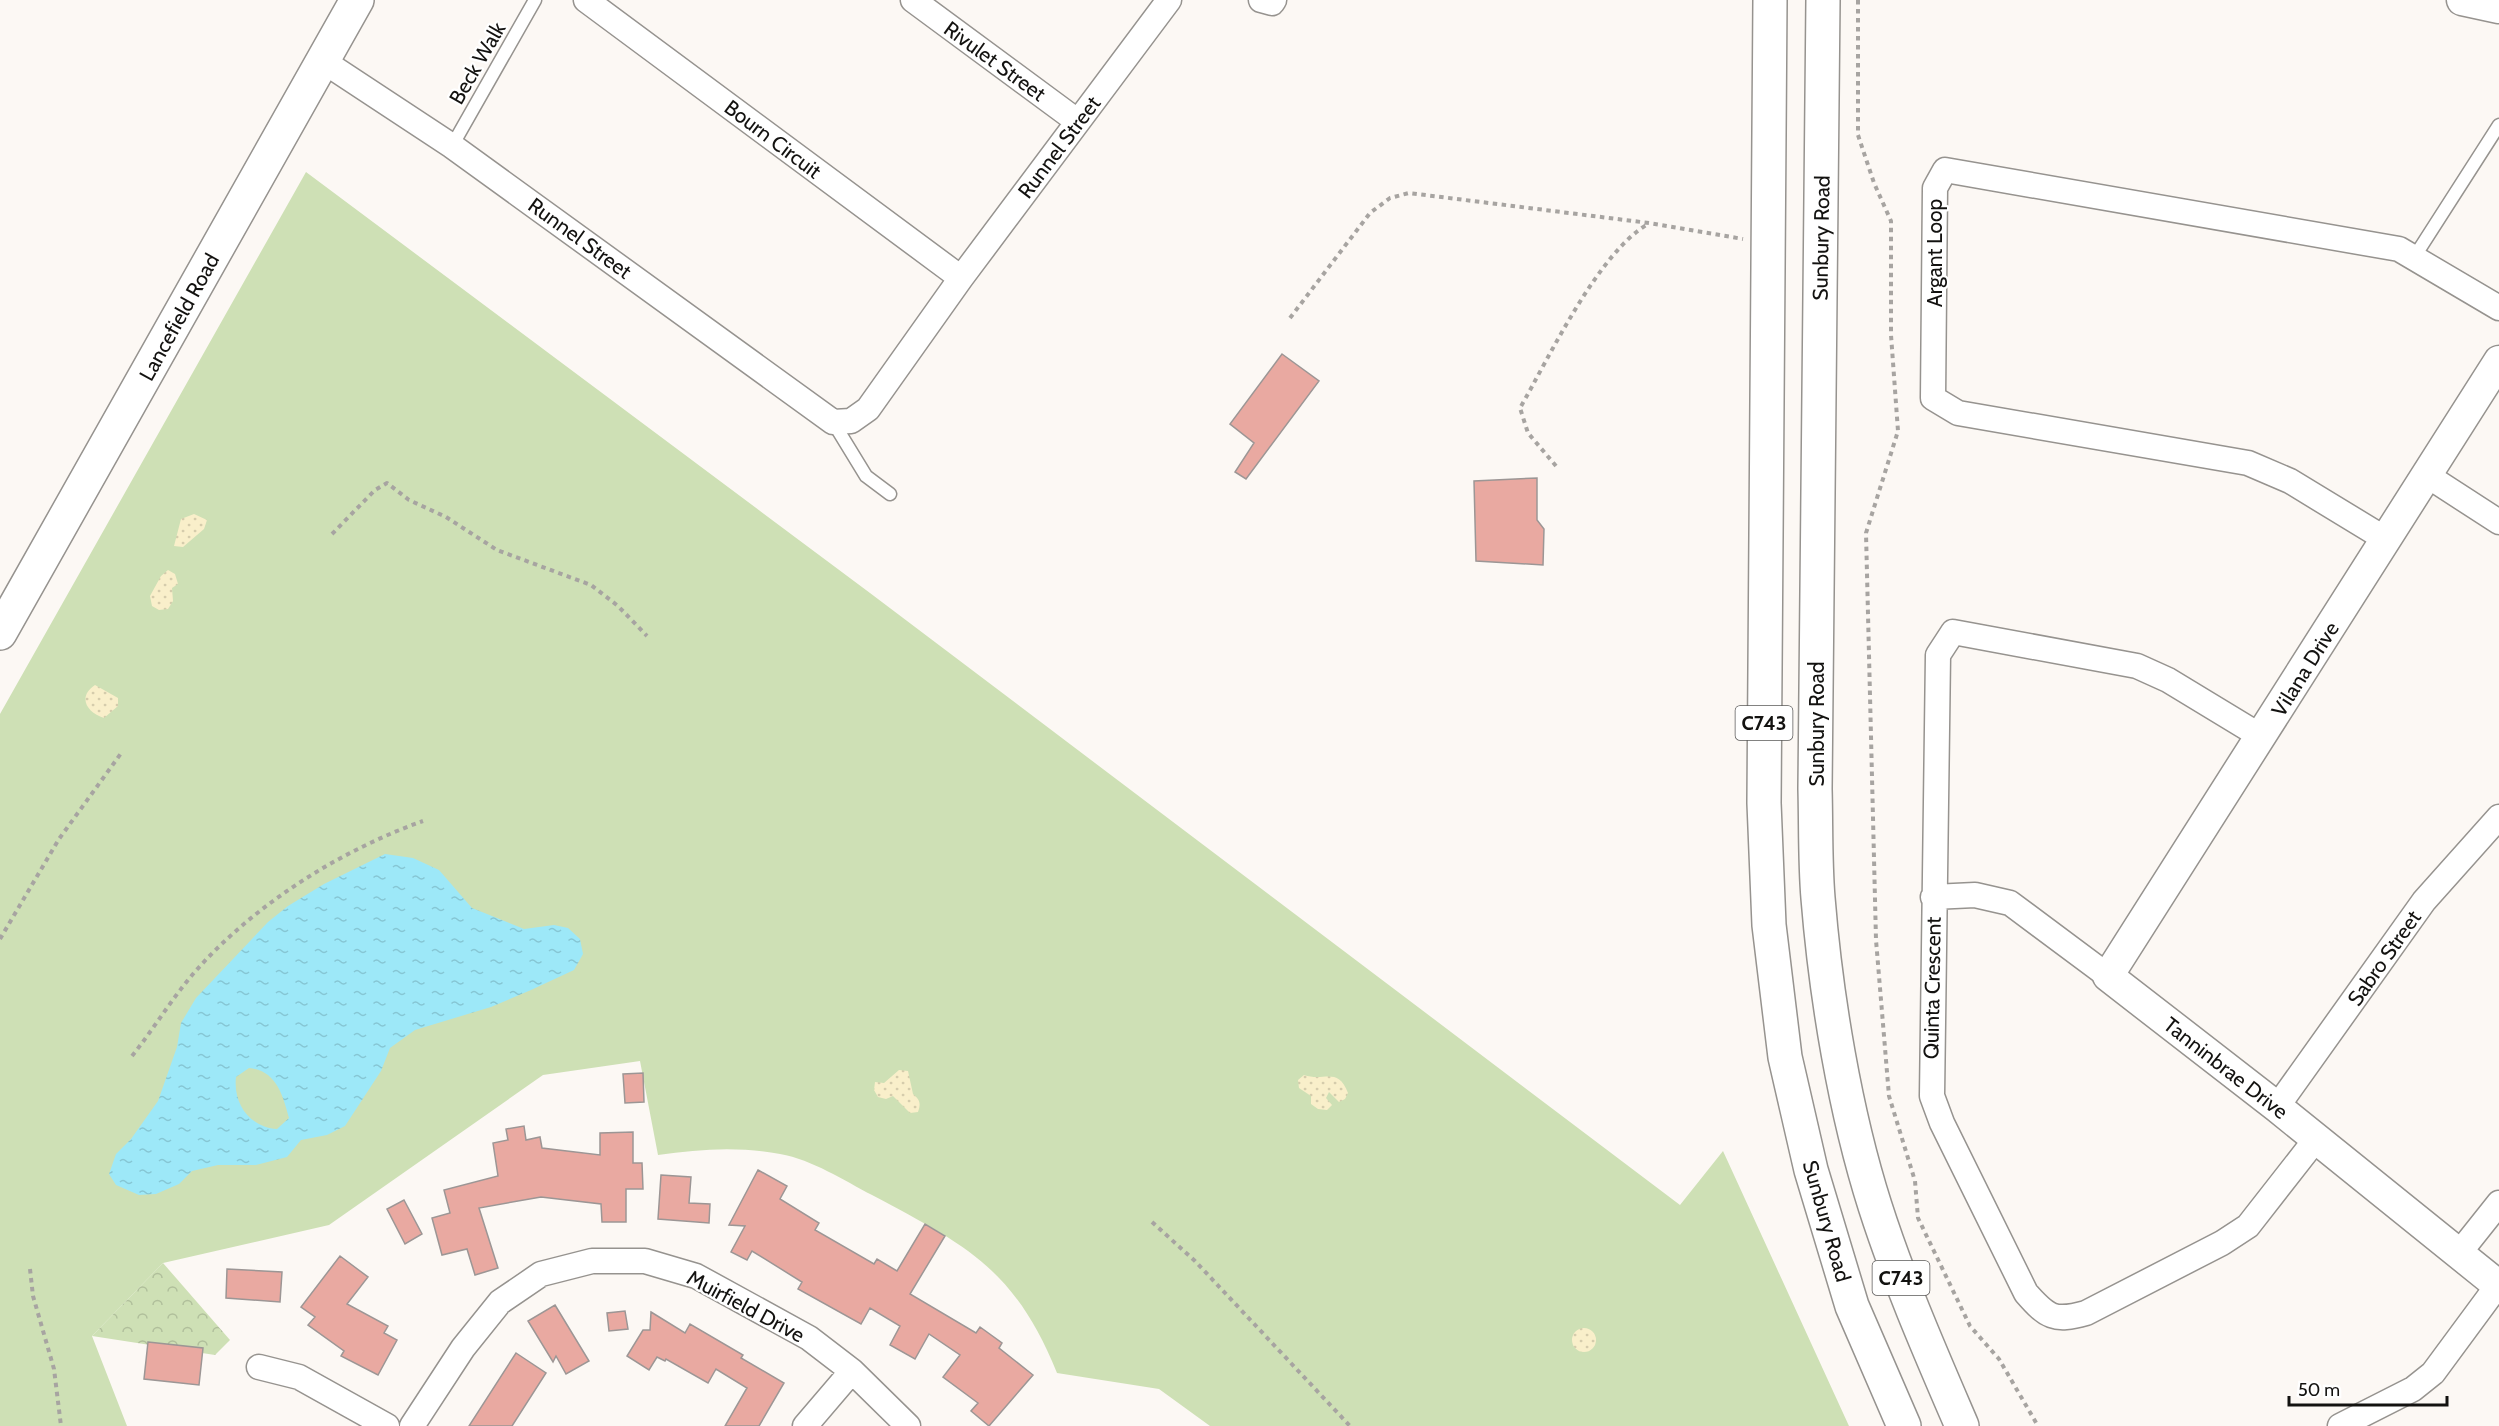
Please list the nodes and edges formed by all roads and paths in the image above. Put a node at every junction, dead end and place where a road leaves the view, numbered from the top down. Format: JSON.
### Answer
{"nodes":[{"id":1,"x":357,"y":0,"type":"edge"},
{"id":2,"x":535,"y":0,"type":"edge"},
{"id":3,"x":586,"y":0,"type":"edge"},
{"id":4,"x":913,"y":0,"type":"edge"},
{"id":5,"x":1169,"y":0,"type":"edge"},
{"id":6,"x":1261,"y":0,"type":"edge"},
{"id":7,"x":1274,"y":0,"type":"edge"},
{"id":8,"x":1770,"y":0,"type":"edge"},
{"id":9,"x":1823,"y":0,"type":"edge"},
{"id":10,"x":1858,"y":0,"type":"edge"},
{"id":11,"x":2462,"y":0,"type":"edge"},
{"id":12,"x":2499,"y":8,"type":"edge"},
{"id":13,"x":323,"y":61,"type":"junction"},
{"id":14,"x":1077,"y":121,"type":"junction"},
{"id":15,"x":2499,"y":125,"type":"edge"},
{"id":16,"x":452,"y":146,"type":"junction"},
{"id":17,"x":1649,"y":224,"type":"junction"},
{"id":18,"x":1768,"y":243,"type":"junction"},
{"id":19,"x":2415,"y":256,"type":"junction"},
{"id":20,"x":961,"y":278,"type":"junction"},
{"id":21,"x":2499,"y":308,"type":"edge"},
{"id":22,"x":1290,"y":318,"type":"dead end"},
{"id":23,"x":2499,"y":361,"type":"edge"},
{"id":24,"x":833,"y":422,"type":"junction"},
{"id":25,"x":1556,"y":466,"type":"dead end"},
{"id":26,"x":2428,"y":476,"type":"junction"},
{"id":27,"x":890,"y":494,"type":"dead end"},
{"id":28,"x":2499,"y":522,"type":"edge"},
{"id":29,"x":332,"y":534,"type":"dead end"},
{"id":30,"x":2387,"y":540,"type":"junction"},
{"id":31,"x":0,"y":633,"type":"edge"},
{"id":32,"x":647,"y":636,"type":"dead end"},
{"id":33,"x":2262,"y":737,"type":"junction"},
{"id":34,"x":122,"y":752,"type":"dead end"},
{"id":35,"x":2499,"y":817,"type":"edge"},
{"id":36,"x":423,"y":821,"type":"dead end"},
{"id":37,"x":1933,"y":897,"type":"junction"},
{"id":38,"x":0,"y":939,"type":"edge"},
{"id":39,"x":2108,"y":976,"type":"junction"},
{"id":40,"x":132,"y":1056,"type":"dead end"},
{"id":41,"x":2277,"y":1107,"type":"junction"},
{"id":42,"x":2316,"y":1139,"type":"junction"},
{"id":43,"x":2499,"y":1203,"type":"edge"},
{"id":44,"x":1152,"y":1222,"type":"dead end"},
{"id":45,"x":2460,"y":1252,"type":"junction"},
{"id":46,"x":30,"y":1269,"type":"dead end"},
{"id":47,"x":2499,"y":1285,"type":"edge"},
{"id":48,"x":259,"y":1367,"type":"dead end"},
{"id":49,"x":852,"y":1371,"type":"junction"},
{"id":50,"x":61,"y":1426,"type":"edge"},
{"id":51,"x":387,"y":1426,"type":"edge"},
{"id":52,"x":412,"y":1426,"type":"edge"},
{"id":53,"x":805,"y":1426,"type":"edge"},
{"id":54,"x":909,"y":1426,"type":"edge"},
{"id":55,"x":1350,"y":1426,"type":"edge"},
{"id":56,"x":1904,"y":1426,"type":"edge"},
{"id":57,"x":1962,"y":1426,"type":"edge"},
{"id":58,"x":2038,"y":1426,"type":"edge"},
{"id":59,"x":2340,"y":1426,"type":"edge"}],
"edges":[{"from":1,"to":13,"type":"main road","name":"Lancefield Road"},
{"from":2,"to":16,"type":"lane","name":"Beck Walk"},
{"from":3,"to":20,"type":"street","name":"Bourn Circuit"},
{"from":4,"to":14,"type":"street","name":"Rivulet Street"},
{"from":5,"to":14,"type":"street","name":"Runnel Street"},
{"from":6,"to":7,"type":"street"},
{"from":8,"to":18,"type":"main road","name":"Sunbury Road","number":"C743"},
{"from":9,"to":57,"type":"main road","name":"Sunbury Road","number":"C743"},
{"from":10,"to":58,"type":"path"},
{"from":11,"to":12,"type":"street"},
{"from":13,"to":16,"type":"street","name":"Runnel Street"},
{"from":13,"to":31,"type":"main road","name":"Lancefield Road"},
{"from":14,"to":20,"type":"street","name":"Runnel Street"},
{"from":15,"to":19,"type":"lane"},
{"from":16,"to":24,"type":"street","name":"Runnel Street"},
{"from":17,"to":18,"type":"path"},
{"from":17,"to":22,"type":"path"},
{"from":17,"to":25,"type":"path"},
{"from":18,"to":56,"type":"main road","name":"Sunbury Road","number":"C743"},
{"from":19,"to":21,"type":"street","name":"Argant Loop"},
{"from":19,"to":30,"type":"street","name":"Argant Loop"},
{"from":20,"to":24,"type":"street","name":"Runnel Street"},
{"from":23,"to":26,"type":"street","name":"Vilana Drive"},
{"from":24,"to":27,"type":"lane","name":"Runnel Street"},
{"from":26,"to":28,"type":"street"},
{"from":26,"to":30,"type":"street","name":"Vilana Drive"},
{"from":29,"to":32,"type":"path"},
{"from":30,"to":33,"type":"street","name":"Vilana Drive"},
{"from":33,"to":37,"type":"street","name":"Quinta Crescent"},
{"from":33,"to":39,"type":"street","name":"Vilana Drive"},
{"from":34,"to":38,"type":"path"},
{"from":35,"to":41,"type":"street","name":"Sabro Street"},
{"from":36,"to":40,"type":"path"},
{"from":37,"to":39,"type":"street","name":"Tanninbrae Drive"},
{"from":37,"to":42,"type":"street","name":"Quinta Crescent"},
{"from":39,"to":41,"type":"street","name":"Tanninbrae Drive"},
{"from":41,"to":42,"type":"street","name":"Tanninbrae Drive"},
{"from":42,"to":45,"type":"street","name":"Tanninbrae Drive"},
{"from":43,"to":45,"type":"street"},
{"from":44,"to":55,"type":"path"},
{"from":45,"to":47,"type":"street","name":"Tanninbrae Drive"},
{"from":46,"to":50,"type":"path"},
{"from":47,"to":59,"type":"street"},
{"from":48,"to":51,"type":"street"},
{"from":49,"to":52,"type":"street","name":"Muirfield Drive"},
{"from":49,"to":53,"type":"street"},
{"from":49,"to":54,"type":"street","name":"Muirfield Drive"}]}
